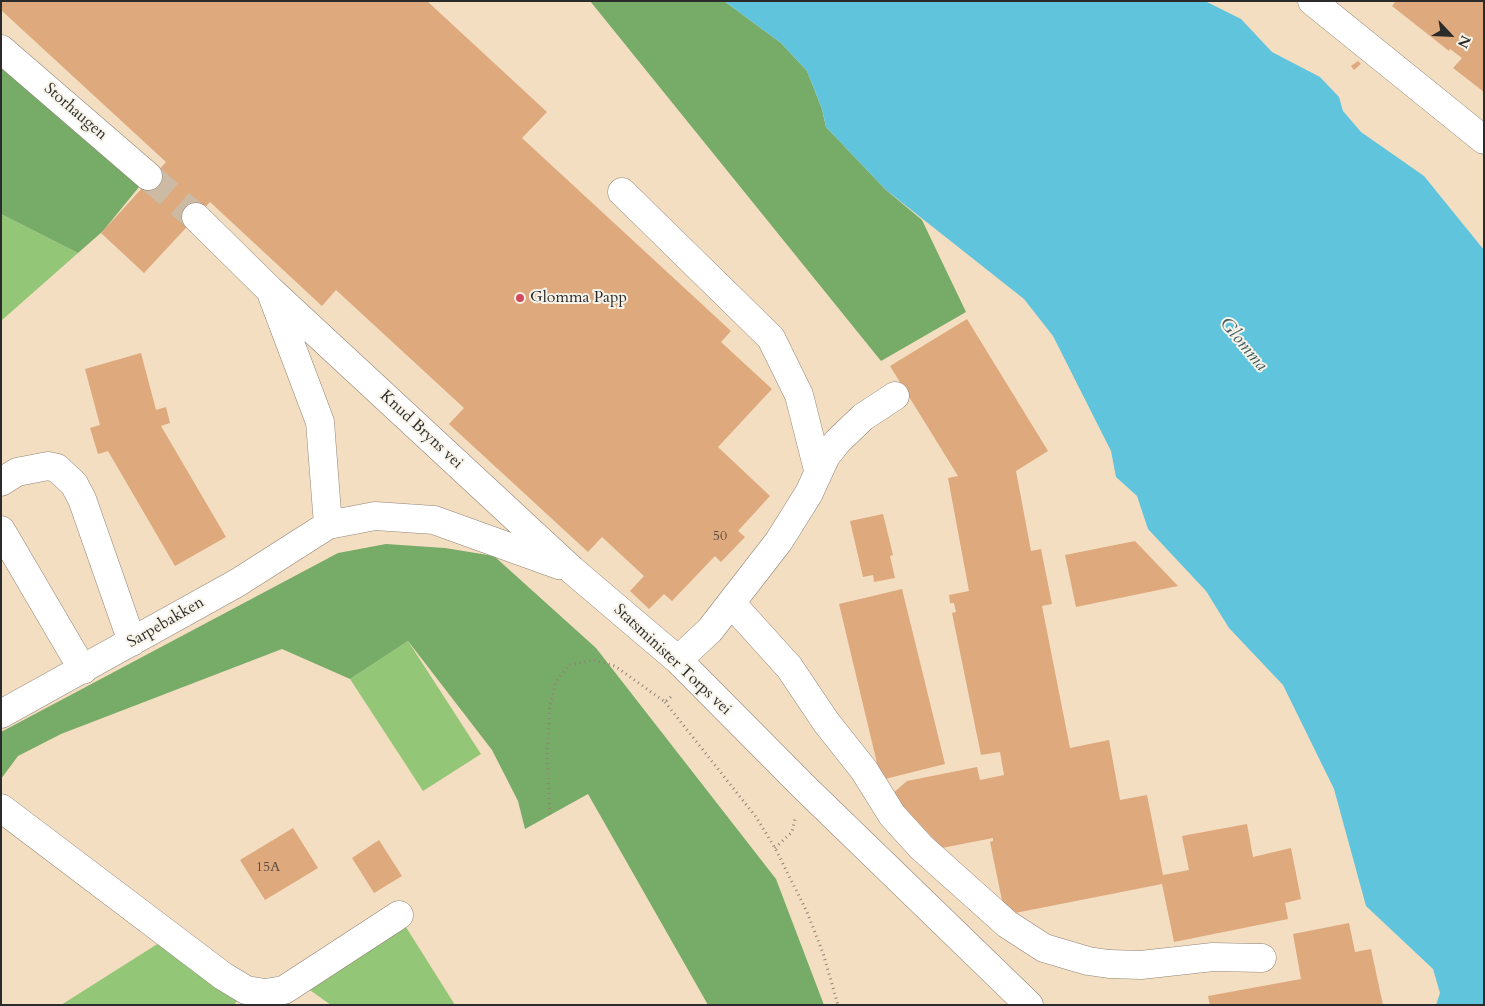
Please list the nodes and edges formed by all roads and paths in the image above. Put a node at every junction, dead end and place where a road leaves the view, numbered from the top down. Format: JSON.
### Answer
{"nodes":[{"id":1,"x":1312,"y":1,"type":"edge"},
{"id":2,"x":1,"y":48,"type":"edge"},
{"id":3,"x":1484,"y":140,"type":"edge"},
{"id":4,"x":148,"y":176,"type":"tunnel mouth"},
{"id":5,"x":622,"y":192,"type":"dead end"},
{"id":6,"x":196,"y":218,"type":"tunnel mouth"},
{"id":7,"x":270,"y":290,"type":"junction"},
{"id":8,"x":895,"y":396,"type":"dead end"},
{"id":9,"x":818,"y":470,"type":"junction"},
{"id":10,"x":1,"y":482,"type":"edge"},
{"id":11,"x":328,"y":525,"type":"junction"},
{"id":12,"x":1,"y":530,"type":"edge"},
{"id":13,"x":572,"y":570,"type":"junction"},
{"id":14,"x":732,"y":604,"type":"junction"},
{"id":15,"x":132,"y":642,"type":"junction"},
{"id":16,"x":686,"y":669,"type":"junction"},
{"id":17,"x":83,"y":670,"type":"junction"},
{"id":18,"x":665,"y":702,"type":"junction"},
{"id":19,"x":1,"y":714,"type":"edge"},
{"id":20,"x":804,"y":787,"type":"junction"},
{"id":21,"x":1,"y":808,"type":"edge"},
{"id":22,"x":550,"y":814,"type":"dead end"},
{"id":23,"x":775,"y":848,"type":"junction"},
{"id":24,"x":399,"y":916,"type":"dead end"},
{"id":25,"x":1262,"y":958,"type":"dead end"},
{"id":26,"x":838,"y":1005,"type":"edge"},
{"id":27,"x":1029,"y":1005,"type":"edge"}],
"edges":[{"from":1,"to":3,"type":"street"},
{"from":2,"to":4,"type":"street","name":"Storhaugen"},
{"from":5,"to":9,"type":"street"},
{"from":6,"to":7,"type":"street"},
{"from":7,"to":11,"type":"street"},
{"from":7,"to":13,"type":"street","name":"Knud Bryns vei"},
{"from":8,"to":9,"type":"street"},
{"from":9,"to":14,"type":"street"},
{"from":10,"to":15,"type":"street"},
{"from":11,"to":13,"type":"street","name":"Sarpebakken"},
{"from":11,"to":15,"type":"street","name":"Sarpebakken"},
{"from":12,"to":17,"type":"street"},
{"from":13,"to":16,"type":"street","name":"Statsminister Torps vei"},
{"from":14,"to":16,"type":"street"},
{"from":14,"to":25,"type":"street"},
{"from":15,"to":17,"type":"street","name":"Sarpebakken"},
{"from":16,"to":18,"type":"path"},
{"from":16,"to":20,"type":"street","name":"Statsminister Torps vei"},
{"from":17,"to":19,"type":"street","name":"Sarpebakken"},
{"from":18,"to":22,"type":"path"},
{"from":18,"to":23,"type":"path"},
{"from":20,"to":23,"type":"path"},
{"from":20,"to":27,"type":"street","name":"Statsminister Torps vei"},
{"from":21,"to":24,"type":"street"},
{"from":23,"to":26,"type":"path"}]}
